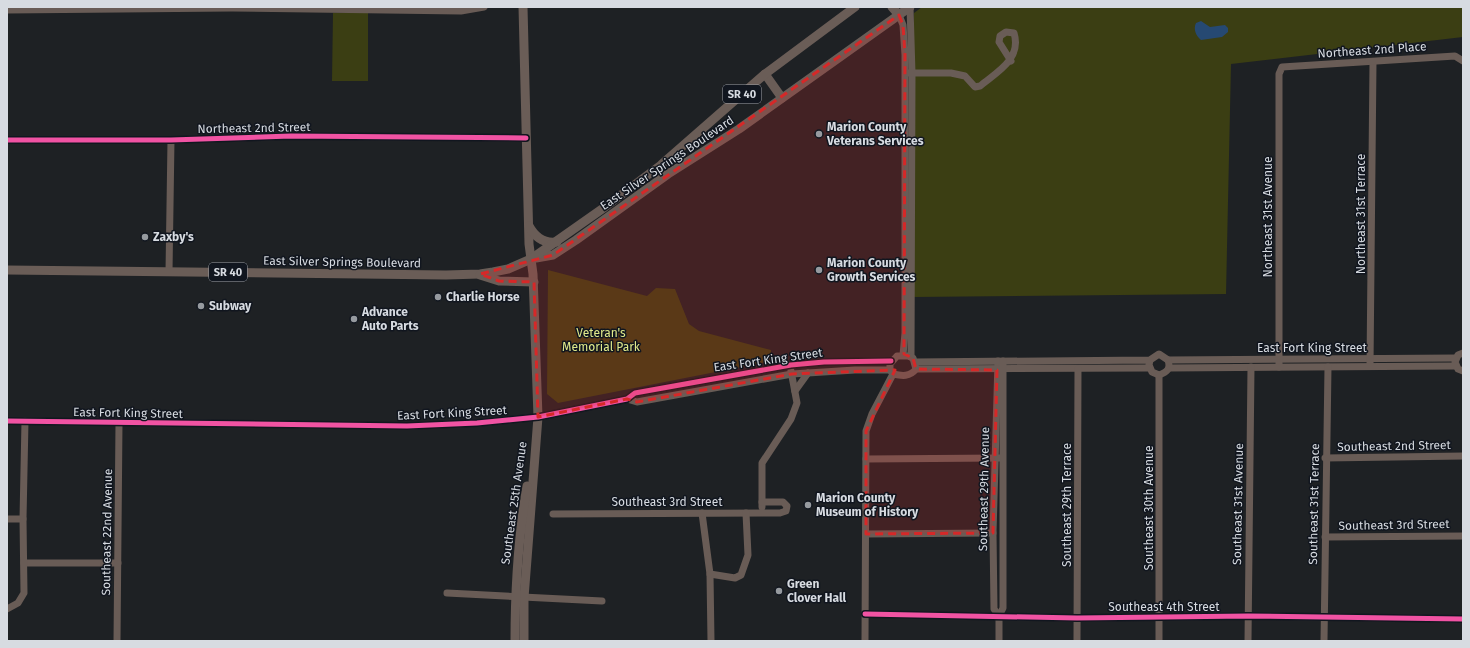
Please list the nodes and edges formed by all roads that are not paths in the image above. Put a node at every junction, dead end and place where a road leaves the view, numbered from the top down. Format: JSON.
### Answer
{"nodes":[{"id":1,"x":484,"y":7,"type":"edge"},
{"id":2,"x":523,"y":7,"type":"edge"},
{"id":3,"x":855,"y":7,"type":"edge"},
{"id":4,"x":892,"y":7,"type":"edge"},
{"id":5,"x":910,"y":7,"type":"edge"},
{"id":6,"x":48,"y":8,"type":"edge"},
{"id":7,"x":146,"y":8,"type":"edge"},
{"id":8,"x":232,"y":8,"type":"edge"},
{"id":9,"x":7,"y":10,"type":"edge"},
{"id":10,"x":899,"y":15,"type":"junction"},
{"id":11,"x":1462,"y":60,"type":"edge"},
{"id":12,"x":1011,"y":61,"type":"dead end"},
{"id":13,"x":1373,"y":62,"type":"junction"},
{"id":14,"x":1282,"y":67,"type":"joint"},
{"id":15,"x":908,"y":73,"type":"junction"},
{"id":16,"x":765,"y":74,"type":"junction"},
{"id":17,"x":782,"y":98,"type":"junction"},
{"id":18,"x":526,"y":138,"type":"junction"},
{"id":19,"x":7,"y":140,"type":"edge"},
{"id":20,"x":171,"y":140,"type":"junction"},
{"id":21,"x":528,"y":224,"type":"junction"},
{"id":22,"x":558,"y":241,"type":"junction"},
{"id":23,"x":531,"y":259,"type":"junction"},
{"id":24,"x":7,"y":270,"type":"edge"},
{"id":25,"x":169,"y":272,"type":"junction"},
{"id":26,"x":480,"y":274,"type":"junction"},
{"id":27,"x":534,"y":282,"type":"junction"},
{"id":28,"x":1463,"y":353,"type":"edge"},
{"id":29,"x":903,"y":355,"type":"junction"},
{"id":30,"x":1456,"y":358,"type":"junction"},
{"id":31,"x":1150,"y":360,"type":"junction"},
{"id":32,"x":1168,"y":360,"type":"junction"},
{"id":33,"x":891,"y":361,"type":"junction"},
{"id":34,"x":1000,"y":361,"type":"junction"},
{"id":35,"x":1370,"y":362,"type":"junction"},
{"id":36,"x":914,"y":363,"type":"junction"},
{"id":37,"x":1279,"y":363,"type":"junction"},
{"id":38,"x":791,"y":365,"type":"junction"},
{"id":39,"x":1456,"y":366,"type":"junction"},
{"id":40,"x":1250,"y":367,"type":"junction"},
{"id":41,"x":1328,"y":367,"type":"junction"},
{"id":42,"x":1149,"y":368,"type":"junction"},
{"id":43,"x":1169,"y":368,"type":"junction"},
{"id":44,"x":1078,"y":369,"type":"junction"},
{"id":45,"x":879,"y":370,"type":"junction"},
{"id":46,"x":1000,"y":370,"type":"junction"},
{"id":47,"x":1463,"y":371,"type":"edge"},
{"id":48,"x":892,"y":372,"type":"junction"},
{"id":49,"x":808,"y":373,"type":"junction"},
{"id":50,"x":792,"y":374,"type":"junction"},
{"id":51,"x":1160,"y":375,"type":"junction"},
{"id":52,"x":772,"y":377,"type":"junction"},
{"id":53,"x":886,"y":387,"type":"junction"},
{"id":54,"x":795,"y":391,"type":"junction"},
{"id":55,"x":626,"y":399,"type":"junction"},
{"id":56,"x":538,"y":417,"type":"junction"},
{"id":57,"x":7,"y":421,"type":"edge"},
{"id":58,"x":25,"y":421,"type":"junction"},
{"id":59,"x":119,"y":423,"type":"junction"},
{"id":60,"x":1463,"y":456,"type":"edge"},
{"id":61,"x":1000,"y":458,"type":"junction"},
{"id":62,"x":1325,"y":458,"type":"junction"},
{"id":63,"x":866,"y":459,"type":"junction"},
{"id":64,"x":762,"y":502,"type":"junction"},
{"id":65,"x":702,"y":513,"type":"junction"},
{"id":66,"x":746,"y":513,"type":"junction"},
{"id":67,"x":762,"y":513,"type":"junction"},
{"id":68,"x":553,"y":514,"type":"dead end"},
{"id":69,"x":7,"y":519,"type":"edge"},
{"id":70,"x":23,"y":519,"type":"junction"},
{"id":71,"x":993,"y":533,"type":"junction"},
{"id":72,"x":866,"y":534,"type":"junction"},
{"id":73,"x":1463,"y":536,"type":"edge"},
{"id":74,"x":1325,"y":537,"type":"junction"},
{"id":75,"x":24,"y":563,"type":"junction"},
{"id":76,"x":118,"y":563,"type":"junction"},
{"id":77,"x":710,"y":574,"type":"junction"},
{"id":78,"x":447,"y":593,"type":"dead end"},
{"id":79,"x":519,"y":598,"type":"junction"},
{"id":80,"x":602,"y":601,"type":"dead end"},
{"id":81,"x":7,"y":609,"type":"edge"},
{"id":82,"x":866,"y":614,"type":"junction"},
{"id":83,"x":999,"y":616,"type":"junction"},
{"id":84,"x":1248,"y":616,"type":"junction"},
{"id":85,"x":1323,"y":617,"type":"junction"},
{"id":86,"x":1077,"y":618,"type":"junction"},
{"id":87,"x":1160,"y":618,"type":"junction"},
{"id":88,"x":1463,"y":619,"type":"edge"},
{"id":89,"x":117,"y":641,"type":"edge"},
{"id":90,"x":515,"y":641,"type":"edge"},
{"id":91,"x":524,"y":641,"type":"edge"},
{"id":92,"x":711,"y":641,"type":"edge"},
{"id":93,"x":865,"y":641,"type":"edge"},
{"id":94,"x":999,"y":641,"type":"edge"},
{"id":95,"x":1077,"y":641,"type":"edge"},
{"id":96,"x":1159,"y":641,"type":"edge"},
{"id":97,"x":1248,"y":641,"type":"edge"},
{"id":98,"x":1324,"y":641,"type":"edge"}],
"edges":[{"from":1,"to":8,"type":"street"},
{"from":2,"to":18,"type":"main road","name":"Southeast 25th Avenue"},
{"from":3,"to":16,"type":"main road","name":"East Silver Springs Boulevard","number":"SR 40"},
{"from":4,"to":10,"type":"main road"},
{"from":5,"to":10,"type":"main road","name":"East Silver Springs Boulevard","number":"SR 40"},
{"from":5,"to":15,"type":"street"},
{"from":6,"to":7,"type":"street"},
{"from":6,"to":9,"type":"street"},
{"from":7,"to":8,"type":"street"},
{"from":10,"to":15,"type":"street"},
{"from":10,"to":17,"type":"main road","name":"East Silver Springs Boulevard","number":"SR 40"},
{"from":11,"to":13,"type":"street","name":"Northeast 2nd Place"},
{"from":12,"to":15,"type":"street"},
{"from":13,"to":14,"type":"street","name":"Northeast 2nd Place"},
{"from":13,"to":35,"type":"street","name":"Northeast 31st Terrace"},
{"from":14,"to":37,"type":"street","name":"Northeast 31st Avenue"},
{"from":15,"to":29,"type":"street"},
{"from":15,"to":36,"type":"street"},
{"from":16,"to":17,"type":"main road"},
{"from":16,"to":22,"type":"main road","name":"East Silver Springs Boulevard","number":"SR 40"},
{"from":17,"to":23,"type":"main road","name":"East Silver Springs Boulevard","number":"SR 40"},
{"from":18,"to":20,"type":"street","name":"Northeast 2nd Street"},
{"from":18,"to":21,"type":"main road","name":"Southeast 25th Avenue"},
{"from":19,"to":20,"type":"street","name":"Northeast 2nd Street"},
{"from":20,"to":25,"type":"street"},
{"from":21,"to":22,"type":"main road"},
{"from":21,"to":23,"type":"main road","name":"Southeast 25th Avenue"},
{"from":22,"to":23,"type":"main road","name":"East Silver Springs Boulevard","number":"SR 40"},
{"from":23,"to":26,"type":"main road","name":"East Silver Springs Boulevard","number":"SR 40"},
{"from":23,"to":27,"type":"main road","name":"Southeast 25th Avenue"},
{"from":24,"to":25,"type":"main road","name":"East Silver Springs Boulevard","number":"SR 40"},
{"from":25,"to":26,"type":"main road","name":"East Silver Springs Boulevard","number":"SR 40"},
{"from":26,"to":27,"type":"main road"},
{"from":27,"to":56,"type":"main road","name":"Southeast 25th Avenue"},
{"from":28,"to":30,"type":"street"},
{"from":29,"to":33,"type":"street"},
{"from":29,"to":36,"type":"street"},
{"from":30,"to":35,"type":"street","name":"East Fort King Street"},
{"from":30,"to":39,"type":"street"},
{"from":31,"to":32,"type":"street","name":"East Fort King Street"},
{"from":31,"to":34,"type":"street","name":"East Fort King Street"},
{"from":31,"to":42,"type":"street"},
{"from":32,"to":37,"type":"street","name":"East Fort King Street"},
{"from":32,"to":43,"type":"street"},
{"from":33,"to":38,"type":"street","name":"East Fort King Street"},
{"from":33,"to":48,"type":"street"},
{"from":34,"to":36,"type":"street","name":"East Fort King Street"},
{"from":34,"to":46,"type":"street","name":"Southeast 29th Avenue"},
{"from":35,"to":37,"type":"street","name":"East Fort King Street"},
{"from":35,"to":39,"type":"street","name":"East Fort King Street"},
{"from":35,"to":41,"type":"street","name":"East Fort King Street"},
{"from":36,"to":46,"type":"street"},
{"from":36,"to":48,"type":"street"},
{"from":37,"to":40,"type":"street","name":"East Fort King Street"},
{"from":37,"to":41,"type":"street","name":"East Fort King Street"},
{"from":38,"to":50,"type":"street"},
{"from":38,"to":55,"type":"street","name":"East Fort King Street"},
{"from":39,"to":47,"type":"street"},
{"from":40,"to":43,"type":"street","name":"East Fort King Street"},
{"from":40,"to":84,"type":"street","name":"Southeast 31st Avenue"},
{"from":41,"to":62,"type":"street","name":"Southeast 31st Terrace"},
{"from":42,"to":44,"type":"street"},
{"from":42,"to":51,"type":"street"},
{"from":43,"to":51,"type":"street"},
{"from":44,"to":46,"type":"street"},
{"from":44,"to":86,"type":"street","name":"Southeast 29th Terrace"},
{"from":45,"to":48,"type":"street","name":"East Fort King Street"},
{"from":45,"to":49,"type":"street","name":"East Fort King Street"},
{"from":45,"to":53,"type":"street"},
{"from":46,"to":61,"type":"street","name":"Southeast 29th Avenue"},
{"from":48,"to":53,"type":"street"},
{"from":49,"to":50,"type":"street","name":"East Fort King Street"},
{"from":49,"to":54,"type":"street"},
{"from":50,"to":52,"type":"street","name":"East Fort King Street"},
{"from":50,"to":54,"type":"street"},
{"from":51,"to":87,"type":"street","name":"Southeast 30th Avenue"},
{"from":52,"to":54,"type":"street"},
{"from":52,"to":55,"type":"street","name":"East Fort King Street"},
{"from":53,"to":63,"type":"street"},
{"from":54,"to":64,"type":"street"},
{"from":55,"to":56,"type":"street","name":"East Fort King Street"},
{"from":56,"to":59,"type":"street","name":"East Fort King Street"},
{"from":56,"to":79,"type":"main road","name":"Southeast 25th Avenue"},
{"from":57,"to":58,"type":"street","name":"East Fort King Street"},
{"from":58,"to":59,"type":"street","name":"East Fort King Street"},
{"from":58,"to":70,"type":"street"},
{"from":59,"to":76,"type":"street","name":"Southeast 22nd Avenue"},
{"from":60,"to":62,"type":"street","name":"Southeast 2nd Street"},
{"from":61,"to":63,"type":"street"},
{"from":61,"to":71,"type":"street","name":"Southeast 29th Avenue"},
{"from":61,"to":83,"type":"street","name":"Southeast 29th Avenue"},
{"from":62,"to":74,"type":"street","name":"Southeast 31st Terrace"},
{"from":63,"to":72,"type":"street"},
{"from":64,"to":67,"type":"street"},
{"from":64,"to":67,"type":"street","name":"Southeast 3rd Street"},
{"from":65,"to":66,"type":"street","name":"Southeast 3rd Street"},
{"from":65,"to":68,"type":"street","name":"Southeast 3rd Street"},
{"from":65,"to":77,"type":"street"},
{"from":66,"to":67,"type":"street","name":"Southeast 3rd Street"},
{"from":66,"to":77,"type":"street"},
{"from":69,"to":70,"type":"street"},
{"from":70,"to":75,"type":"street"},
{"from":71,"to":72,"type":"street"},
{"from":71,"to":83,"type":"street","name":"Southeast 29th Avenue"},
{"from":72,"to":82,"type":"street"},
{"from":73,"to":74,"type":"street","name":"Southeast 3rd Street"},
{"from":74,"to":85,"type":"street","name":"Southeast 31st Terrace"},
{"from":75,"to":76,"type":"street"},
{"from":75,"to":81,"type":"street"},
{"from":76,"to":89,"type":"street","name":"Southeast 22nd Avenue"},
{"from":77,"to":92,"type":"street"},
{"from":78,"to":79,"type":"street"},
{"from":79,"to":80,"type":"street"},
{"from":79,"to":90,"type":"main road","name":"Southeast 25th Avenue"},
{"from":79,"to":91,"type":"main road","name":"Southeast 25th Avenue"},
{"from":82,"to":83,"type":"street","name":"Southeast 4th Street"},
{"from":82,"to":93,"type":"street"},
{"from":83,"to":86,"type":"street","name":"Southeast 4th Street"},
{"from":83,"to":94,"type":"street","name":"Southeast 29th Avenue"},
{"from":84,"to":85,"type":"street","name":"Southeast 4th Street"},
{"from":84,"to":87,"type":"street","name":"Southeast 4th Street"},
{"from":84,"to":97,"type":"street","name":"Southeast 31st Avenue"},
{"from":85,"to":88,"type":"street","name":"Southeast 4th Street"},
{"from":85,"to":98,"type":"street","name":"Southeast 31st Terrace"},
{"from":86,"to":87,"type":"street","name":"Southeast 4th Street"},
{"from":86,"to":95,"type":"street","name":"Southeast 29th Terrace"},
{"from":87,"to":96,"type":"street","name":"Southeast 30th Avenue"}]}
